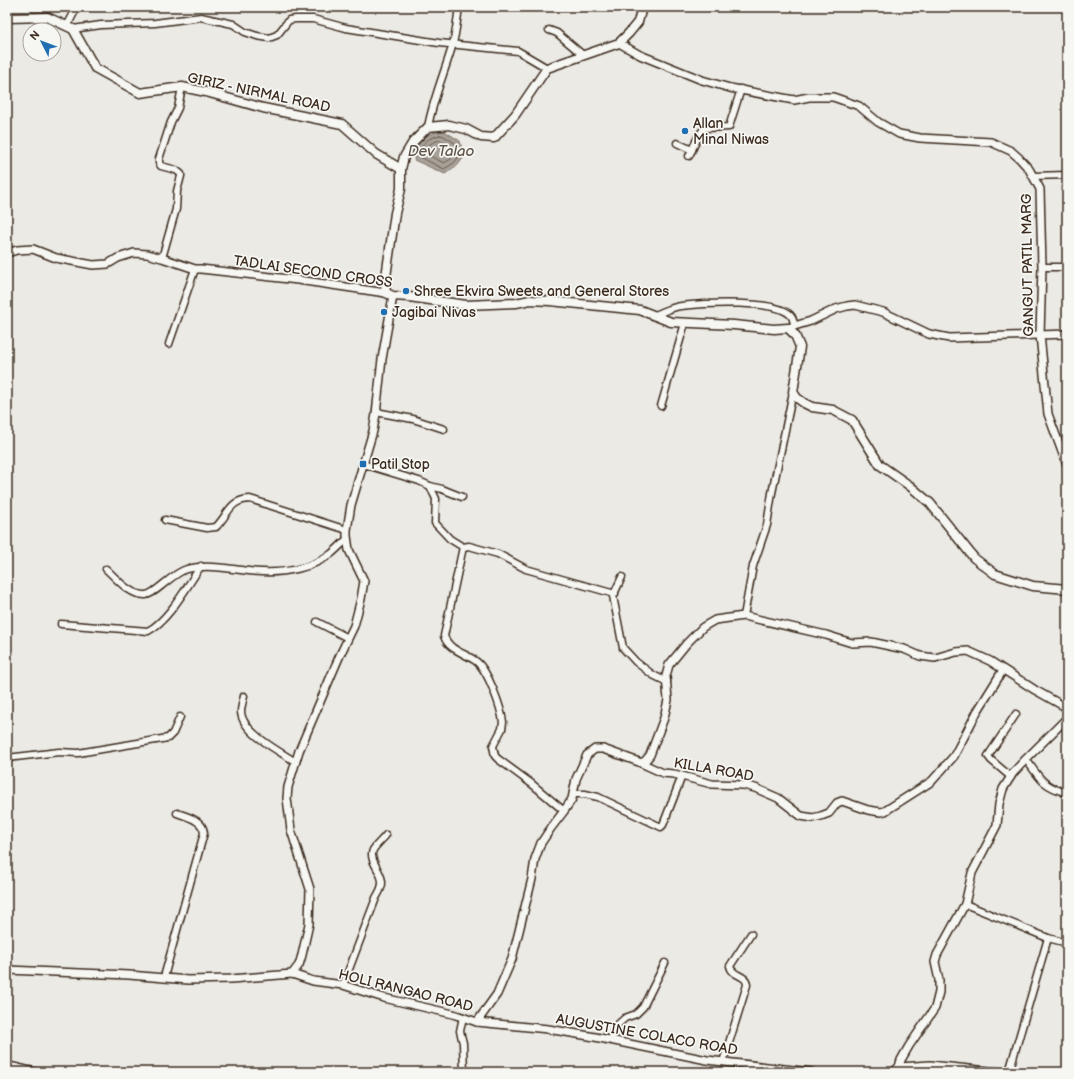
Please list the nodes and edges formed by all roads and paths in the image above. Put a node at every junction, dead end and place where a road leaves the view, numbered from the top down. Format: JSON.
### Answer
{"nodes":[{"id":1,"x":76,"y":7,"type":"edge"},
{"id":2,"x":459,"y":7,"type":"edge"},
{"id":3,"x":642,"y":7,"type":"edge"},
{"id":4,"x":7,"y":18,"type":"edge"},
{"id":5,"x":70,"y":28,"type":"junction"},
{"id":6,"x":550,"y":30,"type":"dead end"},
{"id":7,"x":619,"y":43,"type":"junction"},
{"id":8,"x":453,"y":44,"type":"junction"},
{"id":9,"x":583,"y":55,"type":"junction"},
{"id":10,"x":547,"y":68,"type":"junction"},
{"id":11,"x":182,"y":88,"type":"junction"},
{"id":12,"x":741,"y":89,"type":"junction"},
{"id":13,"x":428,"y":127,"type":"junction"},
{"id":14,"x":678,"y":142,"type":"dead end"},
{"id":15,"x":401,"y":169,"type":"junction"},
{"id":16,"x":1067,"y":175,"type":"edge"},
{"id":17,"x":1033,"y":176,"type":"junction"},
{"id":18,"x":7,"y":253,"type":"edge"},
{"id":19,"x":162,"y":258,"type":"junction"},
{"id":20,"x":1042,"y":267,"type":"junction"},
{"id":21,"x":1067,"y":267,"type":"edge"},
{"id":22,"x":195,"y":269,"type":"junction"},
{"id":23,"x":390,"y":294,"type":"junction"},
{"id":24,"x":655,"y":315,"type":"junction"},
{"id":25,"x":686,"y":323,"type":"junction"},
{"id":26,"x":791,"y":327,"type":"junction"},
{"id":27,"x":1067,"y":334,"type":"edge"},
{"id":28,"x":1040,"y":335,"type":"junction"},
{"id":29,"x":169,"y":344,"type":"dead end"},
{"id":30,"x":793,"y":392,"type":"junction"},
{"id":31,"x":661,"y":406,"type":"dead end"},
{"id":32,"x":376,"y":412,"type":"junction"},
{"id":33,"x":444,"y":429,"type":"dead end"},
{"id":34,"x":363,"y":464,"type":"junction"},
{"id":35,"x":1067,"y":465,"type":"edge"},
{"id":36,"x":430,"y":486,"type":"junction"},
{"id":37,"x":462,"y":497,"type":"dead end"},
{"id":38,"x":166,"y":520,"type":"dead end"},
{"id":39,"x":347,"y":530,"type":"junction"},
{"id":40,"x":348,"y":539,"type":"junction"},
{"id":41,"x":463,"y":547,"type":"junction"},
{"id":42,"x":201,"y":566,"type":"junction"},
{"id":43,"x":106,"y":569,"type":"dead end"},
{"id":44,"x":622,"y":577,"type":"dead end"},
{"id":45,"x":1067,"y":589,"type":"edge"},
{"id":46,"x":615,"y":594,"type":"junction"},
{"id":47,"x":744,"y":616,"type":"junction"},
{"id":48,"x":317,"y":622,"type":"dead end"},
{"id":49,"x":61,"y":624,"type":"dead end"},
{"id":50,"x":348,"y":638,"type":"junction"},
{"id":51,"x":1003,"y":670,"type":"junction"},
{"id":52,"x":666,"y":682,"type":"junction"},
{"id":53,"x":244,"y":696,"type":"dead end"},
{"id":54,"x":1067,"y":708,"type":"edge"},
{"id":55,"x":1016,"y":714,"type":"dead end"},
{"id":56,"x":180,"y":717,"type":"dead end"},
{"id":57,"x":1067,"y":718,"type":"edge"},
{"id":58,"x":7,"y":758,"type":"edge"},
{"id":59,"x":1026,"y":759,"type":"junction"},
{"id":60,"x":296,"y":762,"type":"junction"},
{"id":61,"x":641,"y":763,"type":"junction"},
{"id":62,"x":682,"y":776,"type":"junction"},
{"id":63,"x":1010,"y":777,"type":"junction"},
{"id":64,"x":1067,"y":793,"type":"edge"},
{"id":65,"x":573,"y":794,"type":"junction"},
{"id":66,"x":564,"y":812,"type":"junction"},
{"id":67,"x":177,"y":813,"type":"dead end"},
{"id":68,"x":386,"y":835,"type":"dead end"},
{"id":69,"x":965,"y":904,"type":"junction"},
{"id":70,"x":751,"y":934,"type":"dead end"},
{"id":71,"x":1048,"y":938,"type":"junction"},
{"id":72,"x":1067,"y":942,"type":"edge"},
{"id":73,"x":665,"y":963,"type":"dead end"},
{"id":74,"x":7,"y":970,"type":"edge"},
{"id":75,"x":292,"y":974,"type":"junction"},
{"id":76,"x":164,"y":977,"type":"junction"},
{"id":77,"x":343,"y":985,"type":"junction"},
{"id":78,"x":463,"y":1017,"type":"junction"},
{"id":79,"x":477,"y":1022,"type":"junction"},
{"id":80,"x":611,"y":1040,"type":"junction"},
{"id":81,"x":723,"y":1062,"type":"junction"},
{"id":82,"x":7,"y":1065,"type":"edge"},
{"id":83,"x":899,"y":1067,"type":"junction"},
{"id":84,"x":37,"y":1072,"type":"edge"},
{"id":85,"x":464,"y":1072,"type":"edge"},
{"id":86,"x":812,"y":1072,"type":"edge"},
{"id":87,"x":893,"y":1072,"type":"edge"},
{"id":88,"x":999,"y":1072,"type":"edge"},
{"id":89,"x":1009,"y":1072,"type":"edge"}],
"edges":[{"from":1,"to":5,"type":"street"},
{"from":2,"to":8,"type":"street"},
{"from":3,"to":7,"type":"main road"},
{"from":4,"to":5,"type":"main road"},
{"from":5,"to":8,"type":"street"},
{"from":5,"to":11,"type":"main road","name":"GIRIZ - NIRMAL ROAD"},
{"from":6,"to":9,"type":"street"},
{"from":7,"to":9,"type":"main road"},
{"from":7,"to":12,"type":"street","name":"GANGUT PATIL MARG"},
{"from":8,"to":10,"type":"street"},
{"from":8,"to":13,"type":"street"},
{"from":9,"to":10,"type":"main road"},
{"from":10,"to":13,"type":"main road"},
{"from":11,"to":15,"type":"main road","name":"GIRIZ - NIRMAL ROAD"},
{"from":11,"to":19,"type":"street"},
{"from":12,"to":14,"type":"street"},
{"from":12,"to":17,"type":"street","name":"GANGUT PATIL MARG"},
{"from":13,"to":15,"type":"main road"},
{"from":15,"to":23,"type":"main road"},
{"from":16,"to":17,"type":"street"},
{"from":17,"to":20,"type":"street","name":"GANGUT PATIL MARG"},
{"from":18,"to":19,"type":"street","name":"TADLAI SECOND CROSS"},
{"from":19,"to":22,"type":"street","name":"TADLAI SECOND CROSS"},
{"from":20,"to":21,"type":"street"},
{"from":20,"to":28,"type":"street","name":"GANGUT PATIL MARG"},
{"from":22,"to":23,"type":"street","name":"TADLAI SECOND CROSS"},
{"from":22,"to":29,"type":"street"},
{"from":23,"to":24,"type":"main road","name":"TADLAI SECOND CROSS"},
{"from":23,"to":32,"type":"street"},
{"from":24,"to":25,"type":"main road","name":"TADLAI SECOND CROSS"},
{"from":24,"to":26,"type":"street"},
{"from":25,"to":26,"type":"main road","name":"TADLAI SECOND CROSS"},
{"from":25,"to":31,"type":"street"},
{"from":26,"to":28,"type":"street","name":"TADLAI SECOND CROSS"},
{"from":26,"to":30,"type":"main road"},
{"from":27,"to":28,"type":"street","name":"TADLAI SECOND CROSS"},
{"from":28,"to":35,"type":"street","name":"GANGUT PATIL MARG"},
{"from":30,"to":45,"type":"main road"},
{"from":30,"to":47,"type":"street"},
{"from":32,"to":33,"type":"street"},
{"from":32,"to":34,"type":"street"},
{"from":34,"to":36,"type":"street"},
{"from":34,"to":39,"type":"street"},
{"from":36,"to":37,"type":"street"},
{"from":36,"to":41,"type":"street"},
{"from":38,"to":39,"type":"street"},
{"from":39,"to":40,"type":"street"},
{"from":40,"to":42,"type":"street"},
{"from":40,"to":50,"type":"street"},
{"from":41,"to":46,"type":"street"},
{"from":41,"to":66,"type":"street"},
{"from":42,"to":43,"type":"street"},
{"from":42,"to":49,"type":"street"},
{"from":44,"to":46,"type":"street"},
{"from":46,"to":52,"type":"street"},
{"from":47,"to":51,"type":"street"},
{"from":47,"to":52,"type":"street"},
{"from":48,"to":50,"type":"street"},
{"from":50,"to":60,"type":"street"},
{"from":51,"to":54,"type":"street"},
{"from":51,"to":62,"type":"street","name":"KILLA ROAD"},
{"from":52,"to":61,"type":"street"},
{"from":53,"to":60,"type":"street"},
{"from":55,"to":63,"type":"street"},
{"from":56,"to":58,"type":"street"},
{"from":57,"to":59,"type":"street"},
{"from":59,"to":63,"type":"street"},
{"from":59,"to":64,"type":"street"},
{"from":60,"to":75,"type":"street"},
{"from":61,"to":62,"type":"street","name":"KILLA ROAD"},
{"from":61,"to":65,"type":"street","name":"HOLI RANGAO ROAD"},
{"from":62,"to":65,"type":"street"},
{"from":63,"to":69,"type":"street"},
{"from":65,"to":66,"type":"street","name":"HOLI RANGAO ROAD"},
{"from":66,"to":79,"type":"street","name":"HOLI RANGAO ROAD"},
{"from":67,"to":76,"type":"street"},
{"from":68,"to":77,"type":"street"},
{"from":69,"to":71,"type":"street"},
{"from":69,"to":83,"type":"street"},
{"from":70,"to":81,"type":"street"},
{"from":71,"to":72,"type":"street"},
{"from":71,"to":89,"type":"street"},
{"from":73,"to":80,"type":"street"},
{"from":74,"to":76,"type":"street"},
{"from":75,"to":76,"type":"street"},
{"from":75,"to":77,"type":"street","name":"HOLI RANGAO ROAD"},
{"from":77,"to":78,"type":"street","name":"HOLI RANGAO ROAD"},
{"from":78,"to":79,"type":"street","name":"HOLI RANGAO ROAD"},
{"from":78,"to":85,"type":"street"},
{"from":79,"to":80,"type":"street","name":"AUGUSTINE COLACO ROAD"},
{"from":80,"to":81,"type":"street","name":"AUGUSTINE COLACO ROAD"},
{"from":81,"to":86,"type":"street","name":"AUGUSTINE COLACO ROAD"},
{"from":82,"to":84,"type":"street"},
{"from":83,"to":87,"type":"street"},
{"from":83,"to":88,"type":"street"}]}
